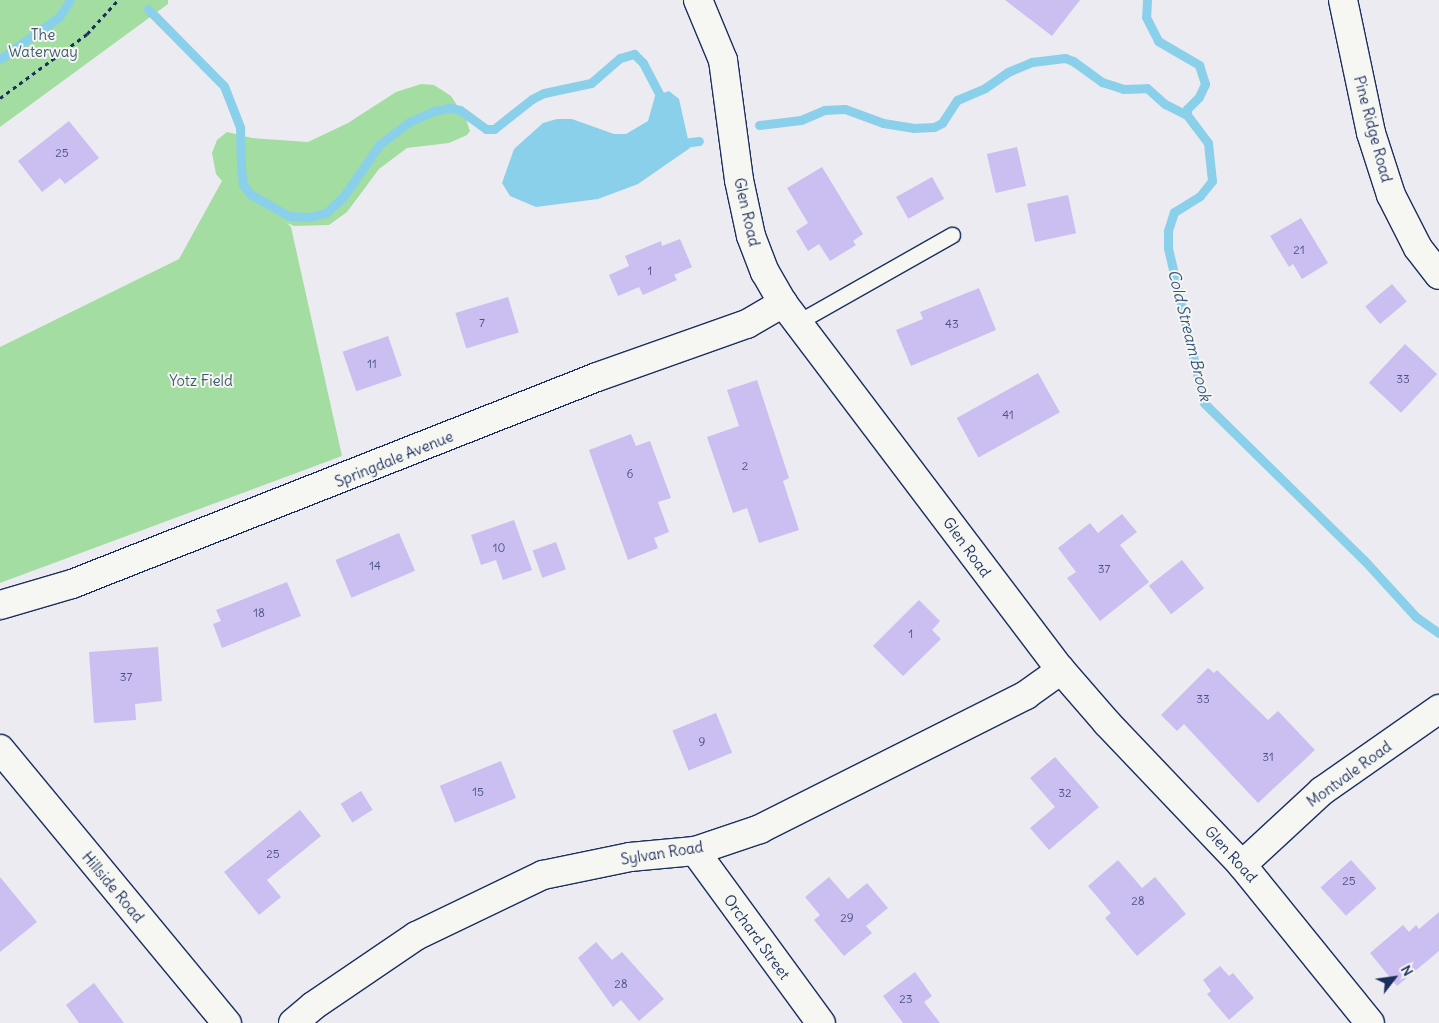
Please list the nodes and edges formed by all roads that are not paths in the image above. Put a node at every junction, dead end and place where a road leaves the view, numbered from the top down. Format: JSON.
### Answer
{"nodes":[{"id":1,"x":698,"y":0,"type":"edge"},
{"id":2,"x":1343,"y":0,"type":"edge"},
{"id":3,"x":952,"y":235,"type":"dead end"},
{"id":4,"x":1439,"y":275,"type":"edge"},
{"id":5,"x":790,"y":313,"type":"junction"},
{"id":6,"x":0,"y":605,"type":"edge"},
{"id":7,"x":1061,"y":670,"type":"junction"},
{"id":8,"x":1439,"y":709,"type":"edge"},
{"id":9,"x":0,"y":749,"type":"edge"},
{"id":10,"x":695,"y":851,"type":"junction"},
{"id":11,"x":1242,"y":865,"type":"junction"},
{"id":12,"x":227,"y":1023,"type":"edge"},
{"id":13,"x":293,"y":1023,"type":"edge"},
{"id":14,"x":821,"y":1023,"type":"edge"},
{"id":15,"x":1370,"y":1023,"type":"edge"}],
"edges":[{"from":1,"to":5,"type":"street","name":"Glen Road"},
{"from":2,"to":4,"type":"street","name":"Pine Ridge Road"},
{"from":3,"to":5,"type":"lane"},
{"from":5,"to":6,"type":"street","name":"Springdale Avenue"},
{"from":5,"to":7,"type":"street","name":"Glen Road"},
{"from":7,"to":10,"type":"street","name":"Sylvan Road"},
{"from":7,"to":11,"type":"street","name":"Glen Road"},
{"from":8,"to":11,"type":"street","name":"Montvale Road"},
{"from":9,"to":12,"type":"street","name":"Hillside Road"},
{"from":10,"to":13,"type":"street","name":"Sylvan Road"},
{"from":10,"to":14,"type":"street","name":"Orchard Street"},
{"from":11,"to":15,"type":"street","name":"Glen Road"}]}
